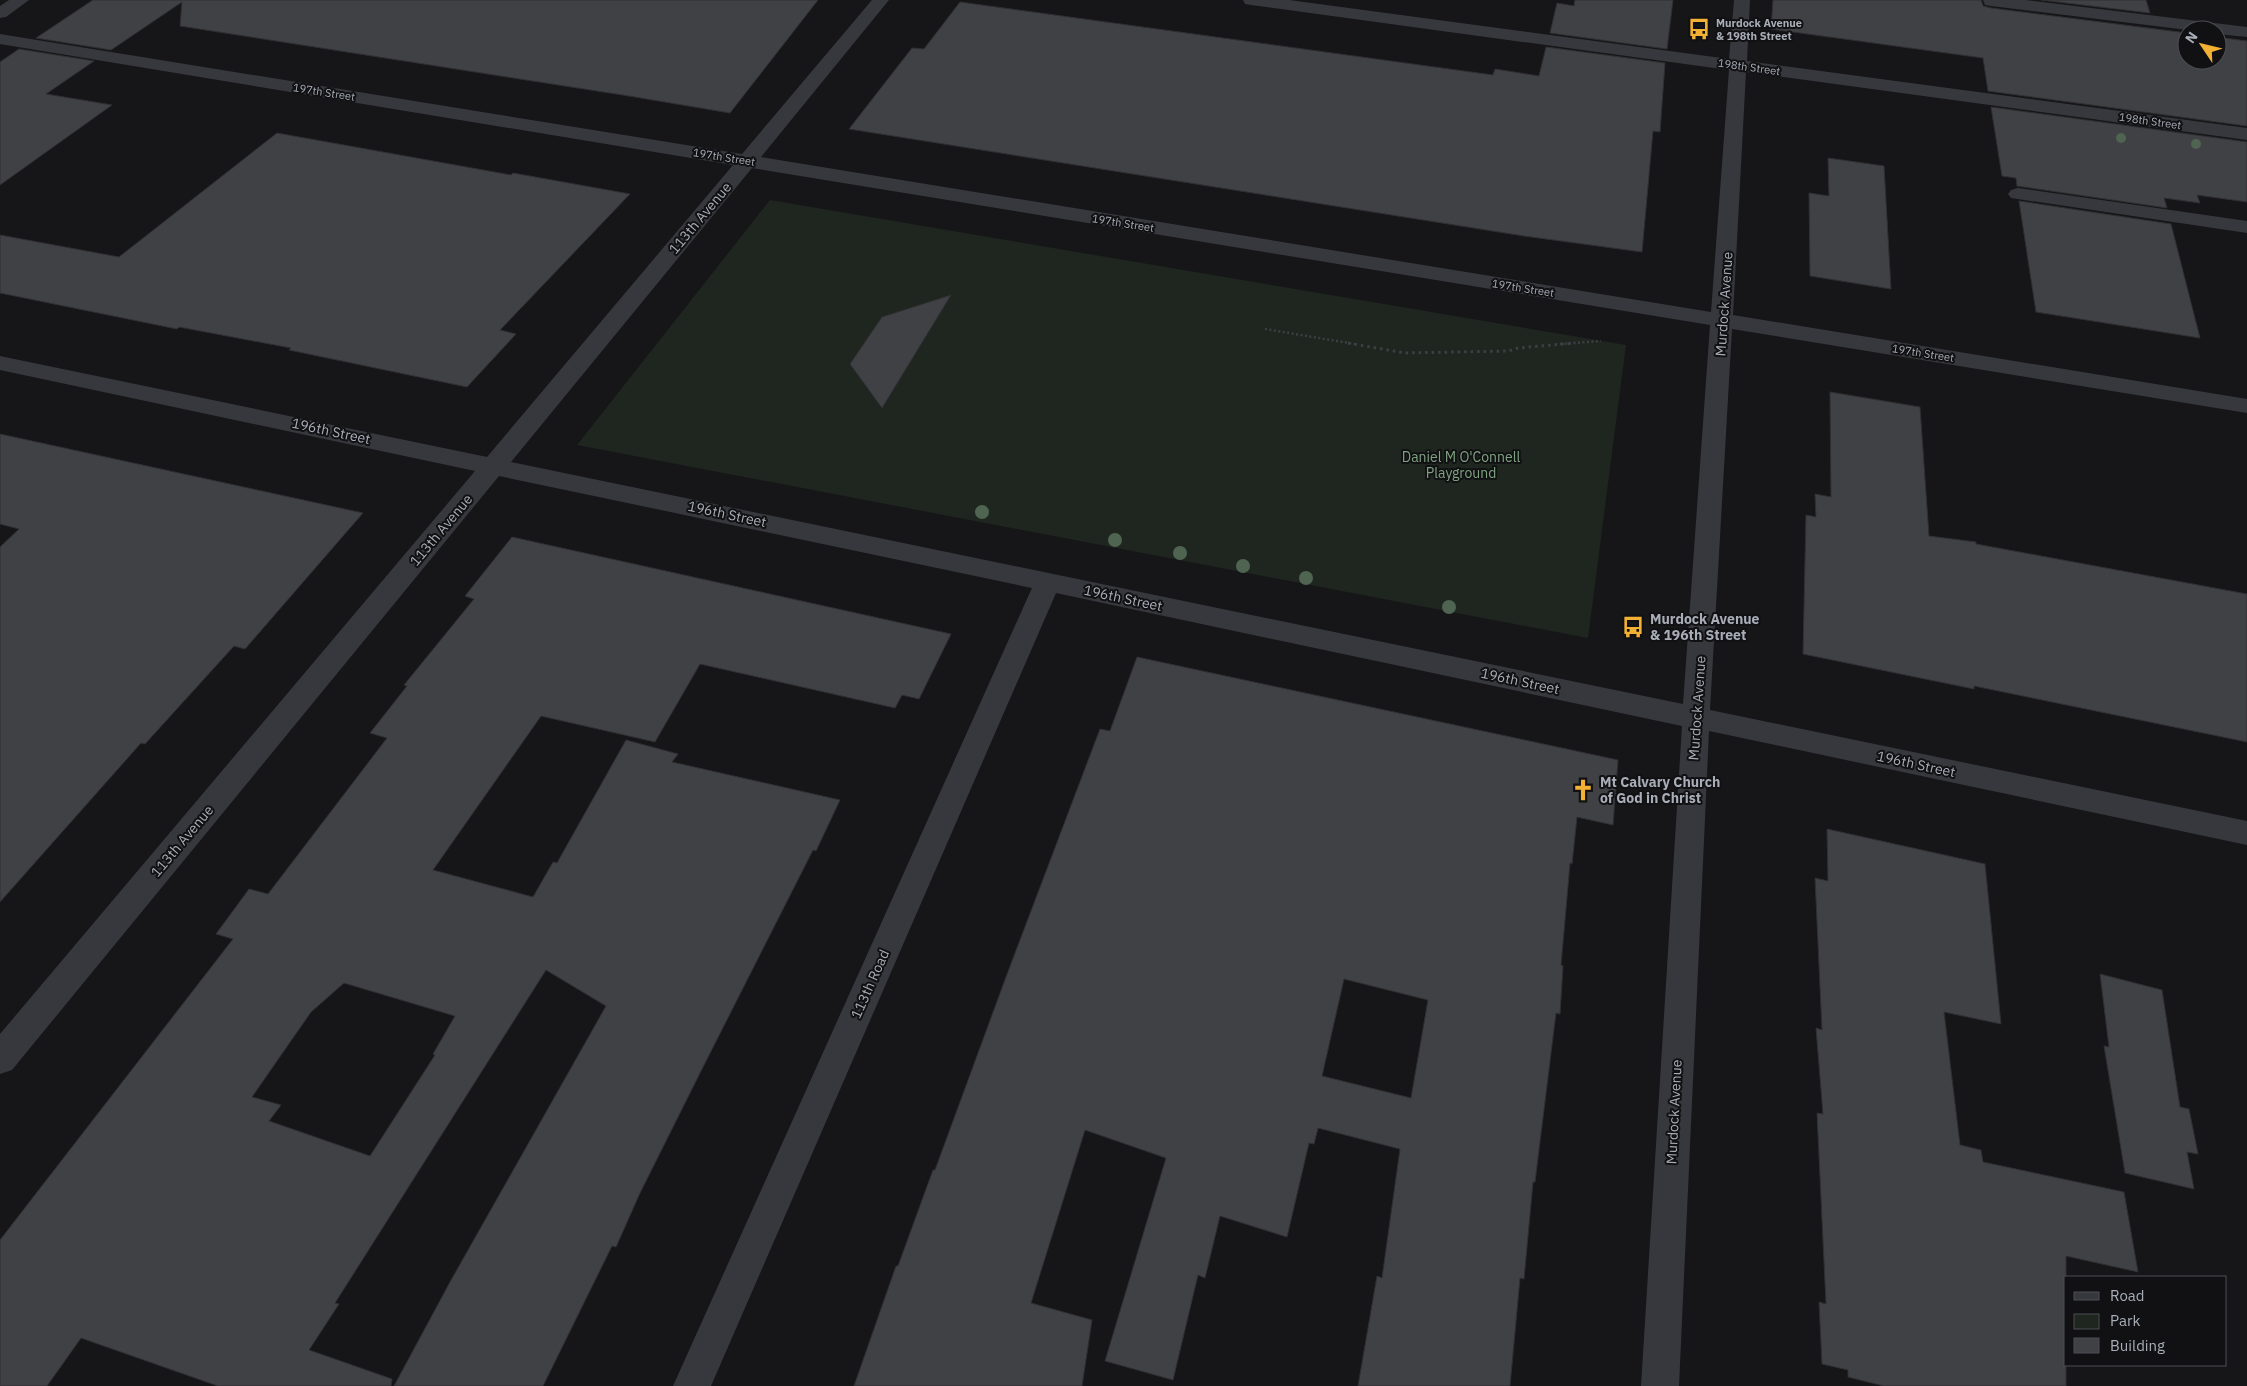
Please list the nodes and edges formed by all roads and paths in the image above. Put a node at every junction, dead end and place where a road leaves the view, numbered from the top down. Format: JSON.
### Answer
{"nodes":[{"id":1,"x":21,"y":0,"type":"edge"},
{"id":2,"x":881,"y":0,"type":"edge"},
{"id":3,"x":1251,"y":0,"type":"edge"},
{"id":4,"x":1742,"y":0,"type":"edge"},
{"id":5,"x":1991,"y":1,"type":"edge"},
{"id":6,"x":0,"y":13,"type":"edge"},
{"id":7,"x":2247,"y":32,"type":"edge"},
{"id":8,"x":0,"y":39,"type":"edge"},
{"id":9,"x":1739,"y":66,"type":"junction"},
{"id":10,"x":2247,"y":134,"type":"edge"},
{"id":11,"x":748,"y":161,"type":"junction"},
{"id":12,"x":2018,"y":194,"type":"dead end"},
{"id":13,"x":2247,"y":227,"type":"edge"},
{"id":14,"x":1722,"y":320,"type":"junction"},
{"id":15,"x":1265,"y":329,"type":"dead end"},
{"id":16,"x":1607,"y":340,"type":"dead end"},
{"id":17,"x":2,"y":365,"type":"edge"},
{"id":18,"x":2247,"y":406,"type":"edge"},
{"id":19,"x":495,"y":465,"type":"junction"},
{"id":20,"x":1048,"y":582,"type":"junction"},
{"id":21,"x":1696,"y":717,"type":"junction"},
{"id":22,"x":2247,"y":833,"type":"edge"},
{"id":23,"x":0,"y":1059,"type":"edge"},
{"id":24,"x":692,"y":1386,"type":"edge"},
{"id":25,"x":1660,"y":1386,"type":"edge"}],
"edges":[{"from":1,"to":6,"type":"street"},
{"from":2,"to":11,"type":"street","name":"113th Avenue"},
{"from":3,"to":9,"type":"street","name":"198th Street"},
{"from":4,"to":9,"type":"street","name":"Murdock Avenue"},
{"from":5,"to":7,"type":"street"},
{"from":8,"to":11,"type":"street","name":"197th Street"},
{"from":9,"to":10,"type":"street","name":"198th Street"},
{"from":9,"to":14,"type":"street","name":"Murdock Avenue"},
{"from":11,"to":14,"type":"street","name":"197th Street"},
{"from":11,"to":19,"type":"street","name":"113th Avenue"},
{"from":12,"to":13,"type":"street"},
{"from":14,"to":18,"type":"street","name":"197th Street"},
{"from":14,"to":21,"type":"street","name":"Murdock Avenue"},
{"from":15,"to":16,"type":"path"},
{"from":17,"to":19,"type":"street","name":"196th Street"},
{"from":19,"to":20,"type":"street","name":"196th Street"},
{"from":19,"to":23,"type":"street","name":"113th Avenue"},
{"from":20,"to":21,"type":"street","name":"196th Street"},
{"from":20,"to":24,"type":"street","name":"113th Road"},
{"from":21,"to":22,"type":"street","name":"196th Street"},
{"from":21,"to":25,"type":"street","name":"Murdock Avenue"}]}
